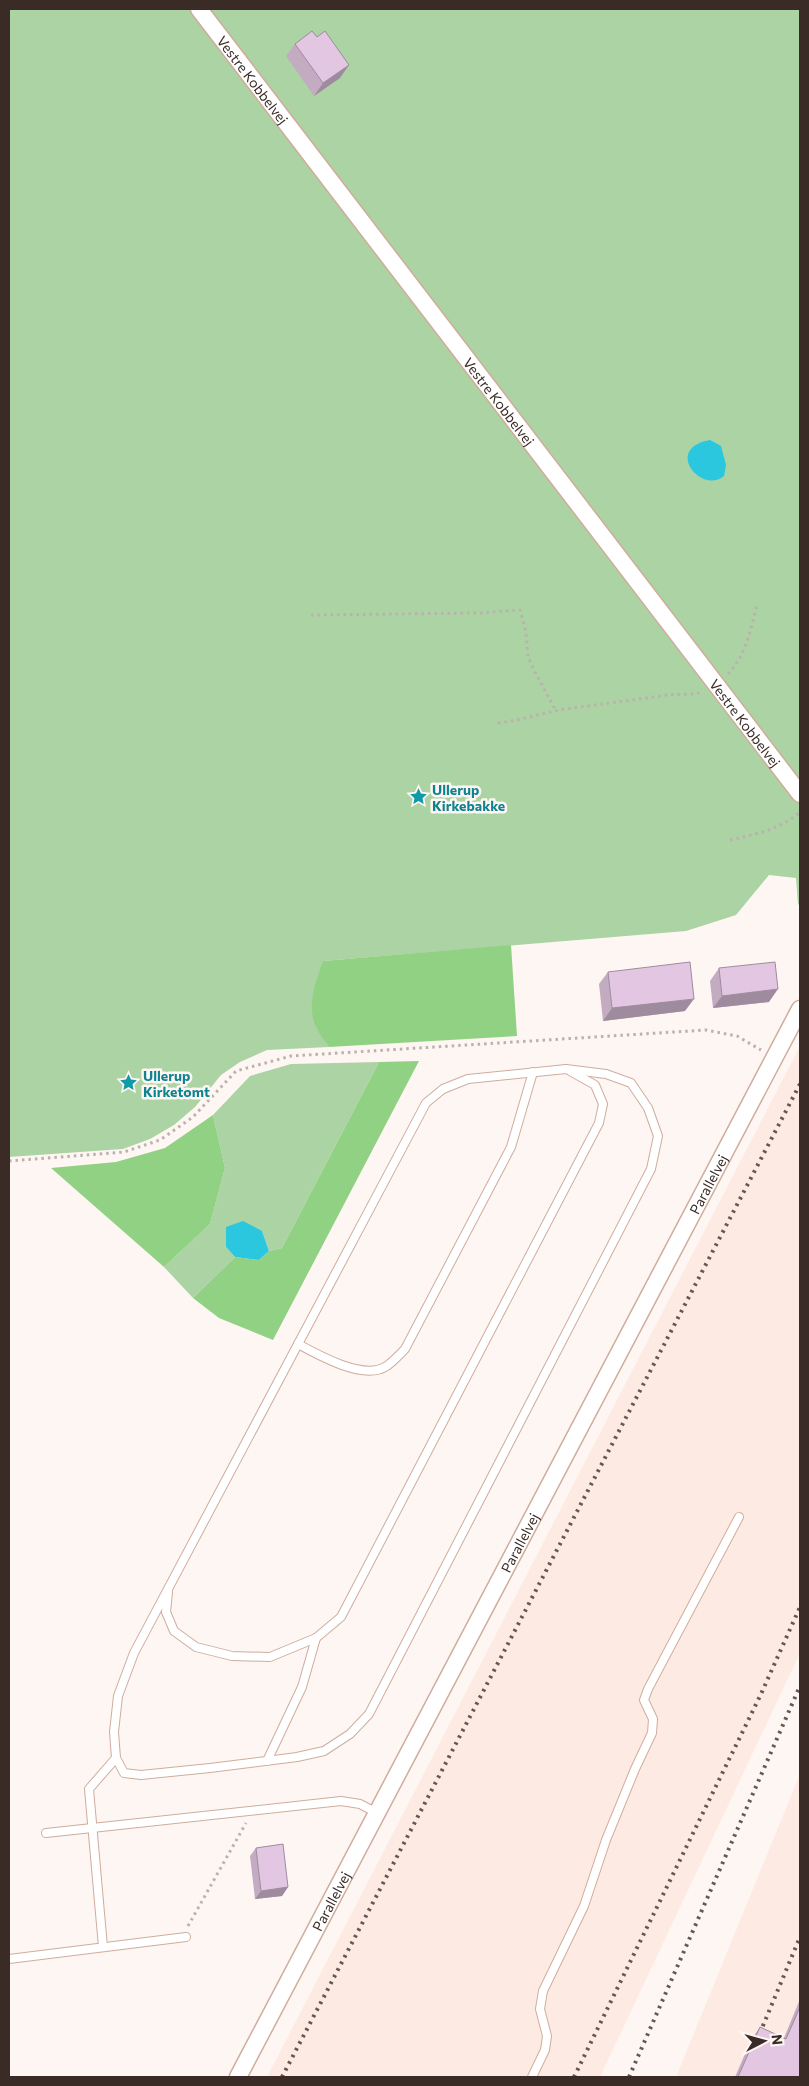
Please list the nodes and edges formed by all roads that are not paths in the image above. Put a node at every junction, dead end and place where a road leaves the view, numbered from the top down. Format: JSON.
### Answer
{"nodes":[{"id":1,"x":199,"y":9,"type":"edge"},
{"id":2,"x":800,"y":794,"type":"edge"},
{"id":3,"x":800,"y":1009,"type":"edge"},
{"id":4,"x":566,"y":1069,"type":"junction"},
{"id":5,"x":532,"y":1072,"type":"junction"},
{"id":6,"x":298,"y":1344,"type":"junction"},
{"id":7,"x":739,"y":1517,"type":"dead end"},
{"id":8,"x":168,"y":1588,"type":"junction"},
{"id":9,"x":316,"y":1638,"type":"junction"},
{"id":10,"x":116,"y":1758,"type":"junction"},
{"id":11,"x":267,"y":1761,"type":"junction"},
{"id":12,"x":377,"y":1813,"type":"junction"},
{"id":13,"x":92,"y":1828,"type":"junction"},
{"id":14,"x":46,"y":1833,"type":"dead end"},
{"id":15,"x":183,"y":1937,"type":"road end"},
{"id":16,"x":103,"y":1947,"type":"junction"},
{"id":17,"x":9,"y":1958,"type":"edge"},
{"id":18,"x":238,"y":2077,"type":"edge"},
{"id":19,"x":532,"y":2077,"type":"edge"}],
"edges":[{"from":1,"to":2,"type":"street","name":"Vestre Kobbelvej"},
{"from":3,"to":12,"type":"street","name":"Parallelvej"},
{"from":4,"to":5,"type":"lane"},
{"from":4,"to":9,"type":"lane"},
{"from":4,"to":11,"type":"lane"},
{"from":5,"to":6,"type":"lane"},
{"from":5,"to":6,"type":"lane"},
{"from":6,"to":8,"type":"lane"},
{"from":7,"to":19,"type":"lane"},
{"from":8,"to":9,"type":"lane"},
{"from":8,"to":10,"type":"lane"},
{"from":9,"to":11,"type":"lane"},
{"from":10,"to":11,"type":"lane"},
{"from":10,"to":13,"type":"lane"},
{"from":12,"to":13,"type":"lane"},
{"from":12,"to":18,"type":"street","name":"Parallelvej"},
{"from":13,"to":14,"type":"lane"},
{"from":13,"to":16,"type":"lane"},
{"from":15,"to":16,"type":"lane"},
{"from":16,"to":17,"type":"lane"}]}
